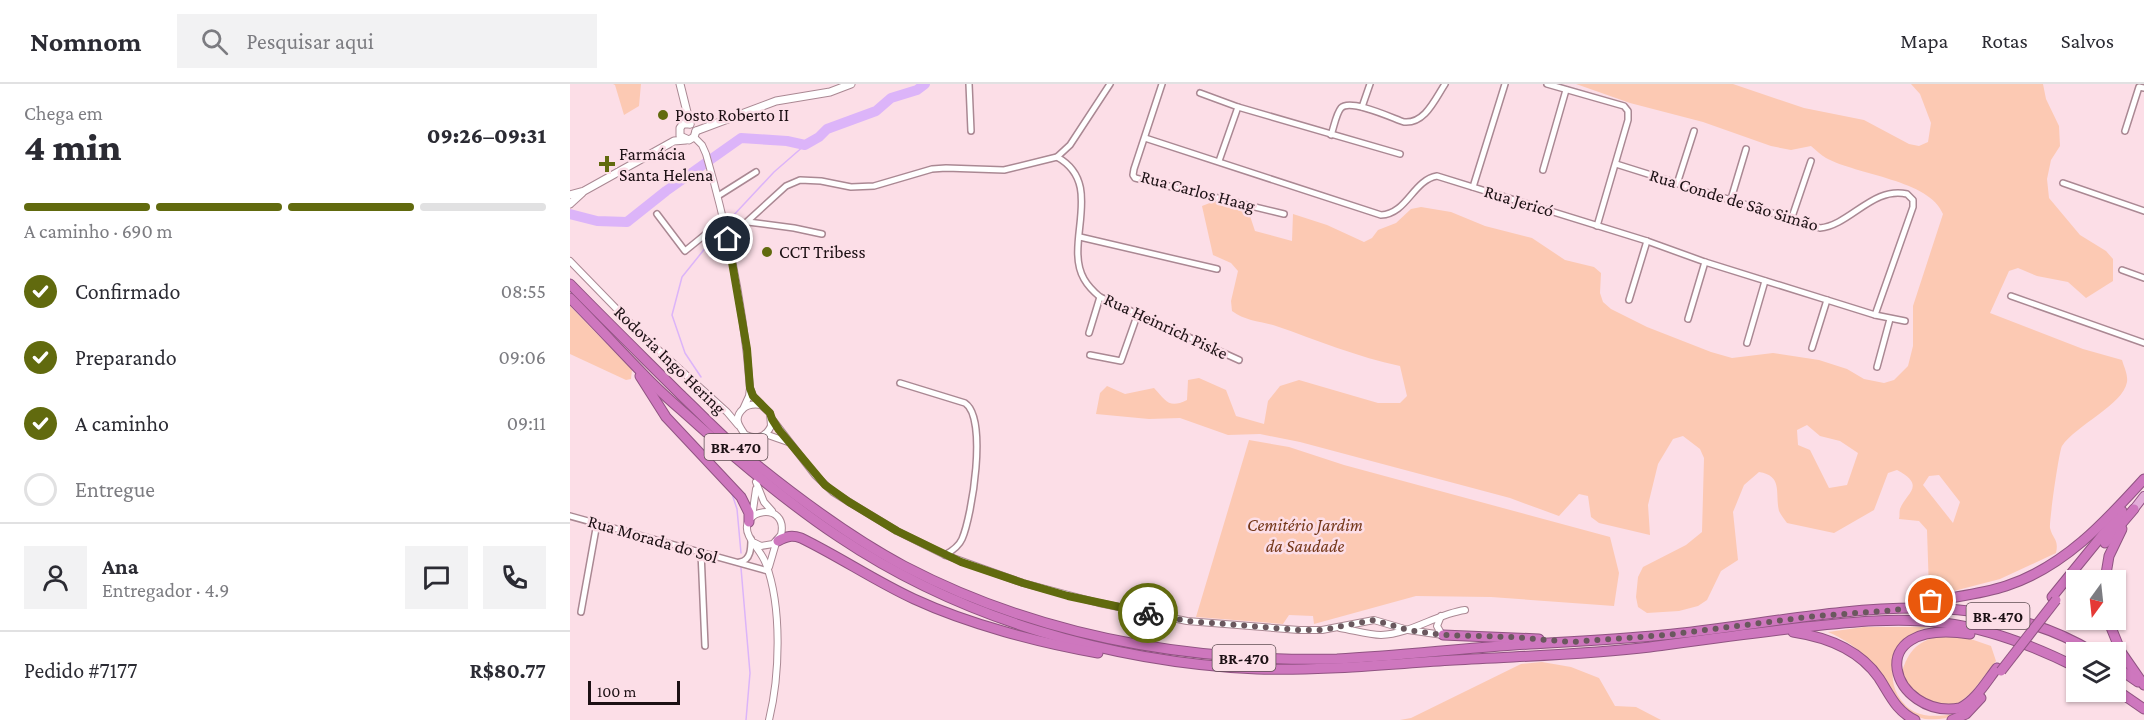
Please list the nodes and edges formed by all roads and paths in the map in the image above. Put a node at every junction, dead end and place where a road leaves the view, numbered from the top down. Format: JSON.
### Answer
{"nodes":[{"id":1,"x":680,"y":84,"type":"edge"},
{"id":2,"x":851,"y":84,"type":"edge"},
{"id":3,"x":969,"y":84,"type":"edge"},
{"id":4,"x":1110,"y":84,"type":"edge"},
{"id":5,"x":1162,"y":84,"type":"edge"},
{"id":6,"x":1370,"y":84,"type":"edge"},
{"id":7,"x":1445,"y":84,"type":"edge"},
{"id":8,"x":1504,"y":84,"type":"edge"},
{"id":9,"x":1547,"y":84,"type":"edge"},
{"id":10,"x":2144,"y":88,"type":"edge"},
{"id":11,"x":1566,"y":90,"type":"junction"},
{"id":12,"x":1200,"y":93,"type":"dead end"},
{"id":13,"x":1238,"y":107,"type":"junction"},
{"id":14,"x":1362,"y":107,"type":"junction"},
{"id":15,"x":686,"y":124,"type":"junction"},
{"id":16,"x":971,"y":131,"type":"dead end"},
{"id":17,"x":1694,"y":131,"type":"dead end"},
{"id":18,"x":2125,"y":131,"type":"dead end"},
{"id":19,"x":679,"y":132,"type":"junction"},
{"id":20,"x":695,"y":134,"type":"junction"},
{"id":21,"x":1331,"y":135,"type":"junction"},
{"id":22,"x":1145,"y":138,"type":"junction"},
{"id":23,"x":686,"y":140,"type":"junction"},
{"id":24,"x":674,"y":141,"type":"junction"},
{"id":25,"x":1746,"y":150,"type":"dead end"},
{"id":26,"x":1400,"y":154,"type":"dead end"},
{"id":27,"x":1057,"y":157,"type":"junction"},
{"id":28,"x":1219,"y":161,"type":"junction"},
{"id":29,"x":1811,"y":161,"type":"dead end"},
{"id":30,"x":1616,"y":164,"type":"junction"},
{"id":31,"x":1543,"y":170,"type":"dead end"},
{"id":32,"x":756,"y":172,"type":"dead end"},
{"id":33,"x":2063,"y":183,"type":"dead end"},
{"id":34,"x":1677,"y":184,"type":"junction"},
{"id":35,"x":1473,"y":187,"type":"junction"},
{"id":36,"x":584,"y":191,"type":"junction"},
{"id":37,"x":570,"y":195,"type":"edge"},
{"id":38,"x":718,"y":196,"type":"junction"},
{"id":39,"x":1731,"y":199,"type":"junction"},
{"id":40,"x":570,"y":204,"type":"edge"},
{"id":41,"x":2144,"y":210,"type":"edge"},
{"id":42,"x":657,"y":214,"type":"dead end"},
{"id":43,"x":1284,"y":214,"type":"dead end"},
{"id":44,"x":723,"y":220,"type":"junction"},
{"id":45,"x":1791,"y":220,"type":"junction"},
{"id":46,"x":748,"y":222,"type":"junction"},
{"id":47,"x":1597,"y":226,"type":"junction"},
{"id":48,"x":822,"y":234,"type":"dead end"},
{"id":49,"x":1080,"y":237,"type":"junction"},
{"id":50,"x":728,"y":239,"type":"junction"},
{"id":51,"x":1647,"y":241,"type":"junction"},
{"id":52,"x":571,"y":261,"type":"edge"},
{"id":53,"x":1705,"y":262,"type":"junction"},
{"id":54,"x":1217,"y":269,"type":"dead end"},
{"id":55,"x":2122,"y":270,"type":"dead end"},
{"id":56,"x":2144,"y":278,"type":"edge"},
{"id":57,"x":1765,"y":281,"type":"junction"},
{"id":58,"x":570,"y":284,"type":"edge"},
{"id":59,"x":2011,"y":296,"type":"dead end"},
{"id":60,"x":1100,"y":297,"type":"junction"},
{"id":61,"x":570,"y":298,"type":"edge"},
{"id":62,"x":1629,"y":300,"type":"dead end"},
{"id":63,"x":1827,"y":300,"type":"junction"},
{"id":64,"x":1138,"y":313,"type":"junction"},
{"id":65,"x":1875,"y":315,"type":"junction"},
{"id":66,"x":1689,"y":319,"type":"dead end"},
{"id":67,"x":1890,"y":319,"type":"junction"},
{"id":68,"x":1905,"y":321,"type":"dead end"},
{"id":69,"x":1089,"y":333,"type":"dead end"},
{"id":70,"x":1746,"y":343,"type":"dead end"},
{"id":71,"x":2144,"y":343,"type":"edge"},
{"id":72,"x":1812,"y":348,"type":"dead end"},
{"id":73,"x":1090,"y":355,"type":"dead end"},
{"id":74,"x":1239,"y":360,"type":"dead end"},
{"id":75,"x":636,"y":365,"type":"junction"},
{"id":76,"x":1877,"y":367,"type":"dead end"},
{"id":77,"x":900,"y":383,"type":"dead end"},
{"id":78,"x":750,"y":388,"type":"junction"},
{"id":79,"x":716,"y":402,"type":"junction"},
{"id":80,"x":761,"y":405,"type":"junction"},
{"id":81,"x":742,"y":409,"type":"junction"},
{"id":82,"x":772,"y":419,"type":"junction"},
{"id":83,"x":738,"y":425,"type":"junction"},
{"id":84,"x":746,"y":435,"type":"junction"},
{"id":85,"x":765,"y":435,"type":"junction"},
{"id":86,"x":791,"y":444,"type":"junction"},
{"id":87,"x":2144,"y":479,"type":"edge"},
{"id":88,"x":2144,"y":496,"type":"edge"},
{"id":89,"x":2134,"y":509,"type":"junction"},
{"id":90,"x":774,"y":514,"type":"junction"},
{"id":91,"x":570,"y":516,"type":"edge"},
{"id":92,"x":750,"y":519,"type":"junction"},
{"id":93,"x":597,"y":523,"type":"junction"},
{"id":94,"x":753,"y":541,"type":"junction"},
{"id":95,"x":777,"y":541,"type":"junction"},
{"id":96,"x":701,"y":552,"type":"junction"},
{"id":97,"x":945,"y":555,"type":"junction"},
{"id":98,"x":736,"y":562,"type":"junction"},
{"id":99,"x":2107,"y":570,"type":"edge"},
{"id":100,"x":768,"y":571,"type":"junction"},
{"id":101,"x":2054,"y":598,"type":"junction"},
{"id":102,"x":1465,"y":610,"type":"dead end"},
{"id":103,"x":1896,"y":610,"type":"junction"},
{"id":104,"x":581,"y":612,"type":"dead end"},
{"id":105,"x":1441,"y":616,"type":"junction"},
{"id":106,"x":1336,"y":627,"type":"junction"},
{"id":107,"x":1408,"y":630,"type":"junction"},
{"id":108,"x":2112,"y":630,"type":"edge"},
{"id":109,"x":1755,"y":633,"type":"junction"},
{"id":110,"x":1443,"y":635,"type":"junction"},
{"id":111,"x":2010,"y":638,"type":"junction"},
{"id":112,"x":1571,"y":642,"type":"junction"},
{"id":113,"x":2074,"y":642,"type":"edge"},
{"id":114,"x":705,"y":646,"type":"dead end"},
{"id":115,"x":1150,"y":657,"type":"junction"},
{"id":116,"x":2066,"y":663,"type":"edge"},
{"id":117,"x":1999,"y":669,"type":"junction"},
{"id":118,"x":2126,"y":674,"type":"edge"},
{"id":119,"x":2144,"y":686,"type":"edge"},
{"id":120,"x":2126,"y":697,"type":"edge"},
{"id":121,"x":2144,"y":709,"type":"edge"},
{"id":122,"x":769,"y":720,"type":"edge"},
{"id":123,"x":1915,"y":720,"type":"edge"},
{"id":124,"x":1952,"y":720,"type":"edge"}],
"edges":[{"from":1,"to":15,"type":"main road"},
{"from":2,"to":20,"type":"main road"},
{"from":3,"to":16,"type":"street"},
{"from":4,"to":27,"type":"street"},
{"from":5,"to":22,"type":"street","name":"Rua Carlos Haag"},
{"from":6,"to":14,"type":"street"},
{"from":7,"to":14,"type":"street"},
{"from":8,"to":35,"type":"street"},
{"from":9,"to":11,"type":"street"},
{"from":10,"to":18,"type":"street"},
{"from":11,"to":30,"type":"street"},
{"from":11,"to":31,"type":"street"},
{"from":12,"to":13,"type":"street"},
{"from":13,"to":21,"type":"street"},
{"from":13,"to":28,"type":"street"},
{"from":14,"to":21,"type":"street"},
{"from":15,"to":19,"type":"main road"},
{"from":15,"to":20,"type":"main road"},
{"from":17,"to":34,"type":"street"},
{"from":19,"to":23,"type":"main road"},
{"from":19,"to":24,"type":"main road"},
{"from":20,"to":23,"type":"main road"},
{"from":20,"to":38,"type":"street"},
{"from":21,"to":26,"type":"street"},
{"from":22,"to":28,"type":"street","name":"Rua Jericó"},
{"from":22,"to":43,"type":"street","name":"Rua Carlos Haag"},
{"from":23,"to":24,"type":"main road"},
{"from":24,"to":36,"type":"main road"},
{"from":25,"to":39,"type":"street"},
{"from":27,"to":46,"type":"street"},
{"from":27,"to":49,"type":"street","name":"Rua Heinrich Piske"},
{"from":28,"to":35,"type":"street","name":"Rua Jericó"},
{"from":29,"to":45,"type":"street"},
{"from":30,"to":34,"type":"street","name":"Rua Conde de São Simão"},
{"from":30,"to":47,"type":"street"},
{"from":32,"to":38,"type":"street"},
{"from":33,"to":41,"type":"street"},
{"from":34,"to":39,"type":"street","name":"Rua Conde de São Simão"},
{"from":35,"to":47,"type":"street","name":"Rua Jericó"},
{"from":36,"to":37,"type":"main road"},
{"from":36,"to":40,"type":"main road"},
{"from":38,"to":44,"type":"street"},
{"from":39,"to":45,"type":"street","name":"Rua Conde de São Simão"},
{"from":42,"to":44,"type":"street"},
{"from":44,"to":50,"type":"street"},
{"from":45,"to":65,"type":"street","name":"Rua Conde de São Simão"},
{"from":46,"to":48,"type":"street"},
{"from":46,"to":50,"type":"street"},
{"from":47,"to":51,"type":"street","name":"Rua Jericó"},
{"from":49,"to":54,"type":"street"},
{"from":49,"to":60,"type":"street","name":"Rua Heinrich Piske"},
{"from":50,"to":78,"type":"street"},
{"from":51,"to":53,"type":"street","name":"Rua Jericó"},
{"from":51,"to":62,"type":"street"},
{"from":52,"to":79,"type":"street"},
{"from":53,"to":57,"type":"street","name":"Rua Jericó"},
{"from":53,"to":66,"type":"street"},
{"from":55,"to":56,"type":"street"},
{"from":57,"to":63,"type":"street","name":"Rua Jericó"},
{"from":57,"to":70,"type":"street"},
{"from":58,"to":112,"type":"highway","name":"Rodovia Ingo Hering","number":"BR-470"},
{"from":59,"to":71,"type":"street"},
{"from":60,"to":64,"type":"street","name":"Rua Heinrich Piske"},
{"from":60,"to":69,"type":"street"},
{"from":61,"to":75,"type":"highway","name":"Rodovia Ingo Hering","number":"BR-470"},
{"from":63,"to":65,"type":"street","name":"Rua Jericó"},
{"from":63,"to":72,"type":"street"},
{"from":64,"to":73,"type":"street"},
{"from":64,"to":74,"type":"street","name":"Rua Heinrich Piske"},
{"from":65,"to":67,"type":"street","name":"Rua Jericó"},
{"from":67,"to":68,"type":"street","name":"Rua Jericó"},
{"from":67,"to":76,"type":"street"},
{"from":75,"to":92,"type":"highway"},
{"from":75,"to":115,"type":"highway","name":"Rodovia Ingo Hering","number":"BR-470"},
{"from":77,"to":97,"type":"street"},
{"from":78,"to":80,"type":"street"},
{"from":78,"to":81,"type":"street"},
{"from":79,"to":81,"type":"street"},
{"from":79,"to":83,"type":"street"},
{"from":80,"to":81,"type":"street"},
{"from":80,"to":82,"type":"street"},
{"from":81,"to":83,"type":"street"},
{"from":82,"to":85,"type":"street"},
{"from":82,"to":86,"type":"street"},
{"from":83,"to":84,"type":"street"},
{"from":84,"to":85,"type":"street"},
{"from":84,"to":85,"type":"street"},
{"from":85,"to":86,"type":"street"},
{"from":86,"to":97,"type":"street"},
{"from":87,"to":101,"type":"highway"},
{"from":87,"to":103,"type":"highway"},
{"from":88,"to":89,"type":"main road"},
{"from":89,"to":99,"type":"highway"},
{"from":89,"to":101,"type":"highway"},
{"from":90,"to":92,"type":"street"},
{"from":90,"to":92,"type":"street"},
{"from":90,"to":95,"type":"street"},
{"from":91,"to":93,"type":"street","name":"Rua Morada do Sol"},
{"from":92,"to":94,"type":"street"},
{"from":93,"to":96,"type":"street","name":"Rua Morada do Sol"},
{"from":93,"to":104,"type":"street"},
{"from":94,"to":95,"type":"street"},
{"from":94,"to":98,"type":"street","name":"Rua Morada do Sol"},
{"from":94,"to":100,"type":"street"},
{"from":95,"to":100,"type":"street"},
{"from":95,"to":115,"type":"highway"},
{"from":96,"to":98,"type":"street","name":"Rua Morada do Sol"},
{"from":96,"to":114,"type":"street"},
{"from":97,"to":106,"type":"street"},
{"from":98,"to":100,"type":"street","name":"Rua Morada do Sol"},
{"from":100,"to":122,"type":"street"},
{"from":101,"to":117,"type":"highway","bridge":true},
{"from":102,"to":105,"type":"street"},
{"from":103,"to":112,"type":"highway","name":"Rodovia Ingo Hering","number":"BR-470"},
{"from":103,"to":113,"type":"highway","name":"Rodovia Ingo Hering","number":"BR-470"},
{"from":105,"to":107,"type":"street"},
{"from":105,"to":110,"type":"street"},
{"from":106,"to":107,"type":"street"},
{"from":106,"to":107,"type":"street"},
{"from":107,"to":110,"type":"street"},
{"from":108,"to":119,"type":"highway"},
{"from":109,"to":111,"type":"highway","name":"Rodovia Ingo Hering","number":"BR-470"},
{"from":109,"to":115,"type":"highway","name":"Rodovia Ingo Hering","number":"BR-470"},
{"from":109,"to":123,"type":"highway"},
{"from":110,"to":112,"type":"highway"},
{"from":111,"to":116,"type":"highway","name":"Rodovia Ingo Hering","number":"BR-470"},
{"from":111,"to":117,"type":"highway"},
{"from":117,"to":124,"type":"highway"},
{"from":118,"to":119,"type":"highway"},
{"from":120,"to":121,"type":"highway"}]}
